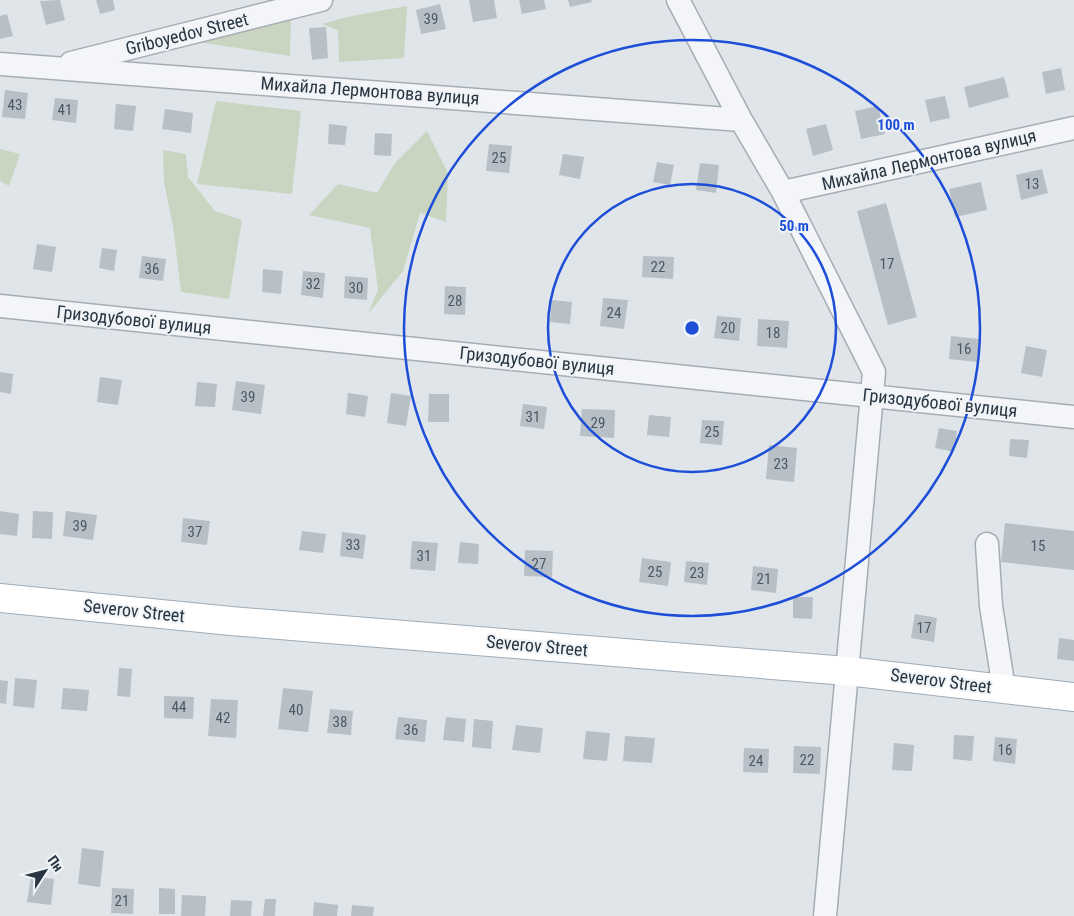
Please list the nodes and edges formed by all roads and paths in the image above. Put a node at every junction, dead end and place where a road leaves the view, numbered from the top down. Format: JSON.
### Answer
{"nodes":[{"id":1,"x":321,"y":0,"type":"edge"},
{"id":2,"x":678,"y":0,"type":"edge"},
{"id":3,"x":0,"y":64,"type":"edge"},
{"id":4,"x":53,"y":67,"type":"junction"},
{"id":5,"x":740,"y":120,"type":"junction"},
{"id":6,"x":1074,"y":128,"type":"edge"},
{"id":7,"x":783,"y":192,"type":"junction"},
{"id":8,"x":0,"y":306,"type":"edge"},
{"id":9,"x":873,"y":396,"type":"junction"},
{"id":10,"x":1074,"y":417,"type":"edge"},
{"id":11,"x":987,"y":544,"type":"dead end"},
{"id":12,"x":0,"y":598,"type":"edge"},
{"id":13,"x":847,"y":671,"type":"junction"},
{"id":14,"x":1004,"y":689,"type":"junction"},
{"id":15,"x":1074,"y":697,"type":"edge"},
{"id":16,"x":824,"y":916,"type":"edge"}],
"edges":[{"from":1,"to":4,"type":"street","name":"Griboyedov Street"},
{"from":2,"to":5,"type":"street"},
{"from":3,"to":4,"type":"street","name":"Михайла Лермонтова вулиця"},
{"from":4,"to":5,"type":"street","name":"Михайла Лермонтова вулиця"},
{"from":5,"to":7,"type":"street"},
{"from":6,"to":7,"type":"street","name":"Михайла Лермонтова вулиця"},
{"from":7,"to":9,"type":"street"},
{"from":8,"to":9,"type":"street","name":"Гризодубової вулиця"},
{"from":9,"to":10,"type":"street","name":"Гризодубової вулиця"},
{"from":9,"to":13,"type":"street"},
{"from":11,"to":14,"type":"street"},
{"from":12,"to":13,"type":"main road","name":"Severov Street"},
{"from":13,"to":14,"type":"main road","name":"Severov Street"},
{"from":13,"to":16,"type":"street"},
{"from":14,"to":15,"type":"main road","name":"Severov Street"}]}
